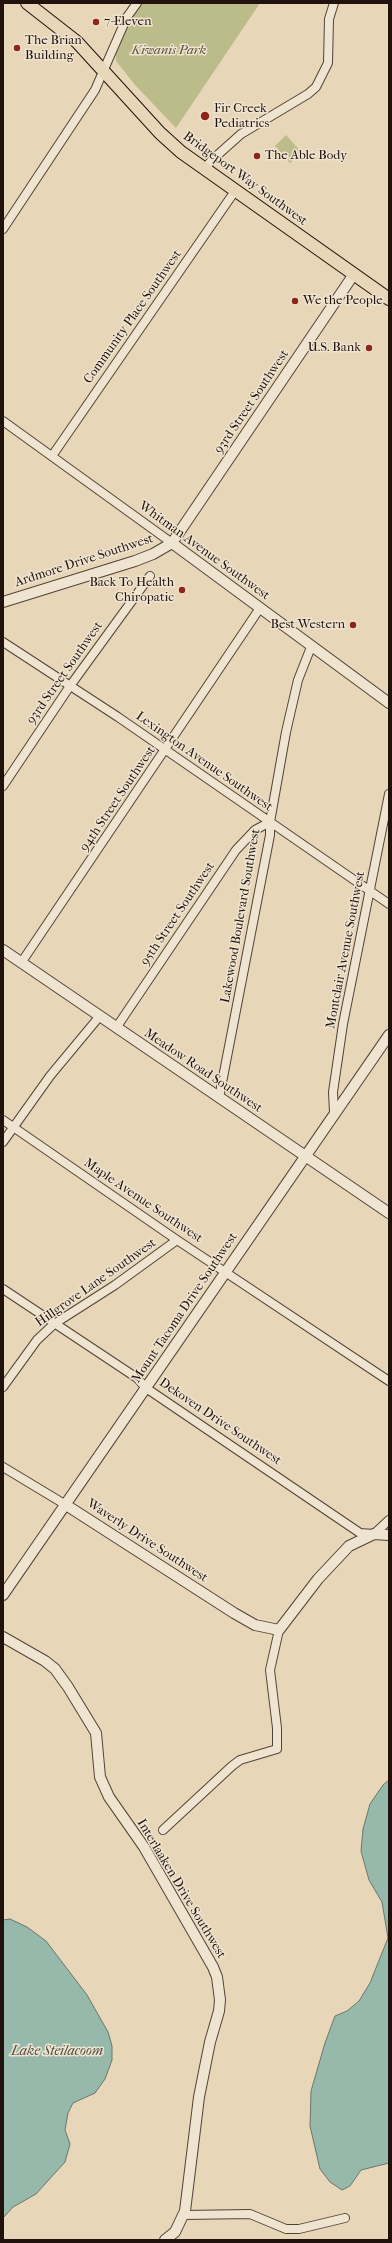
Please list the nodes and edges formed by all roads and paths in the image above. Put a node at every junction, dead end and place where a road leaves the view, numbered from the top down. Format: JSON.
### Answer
{"nodes":[{"id":1,"x":27,"y":3,"type":"edge"},
{"id":2,"x":137,"y":3,"type":"edge"},
{"id":3,"x":334,"y":3,"type":"edge"},
{"id":4,"x":104,"y":69,"type":"junction"},
{"id":5,"x":204,"y":169,"type":"junction"},
{"id":6,"x":235,"y":191,"type":"junction"},
{"id":7,"x":3,"y":229,"type":"edge"},
{"id":8,"x":354,"y":274,"type":"junction"},
{"id":9,"x":389,"y":298,"type":"edge"},
{"id":10,"x":3,"y":422,"type":"edge"},
{"id":11,"x":52,"y":456,"type":"junction"},
{"id":12,"x":172,"y":543,"type":"junction"},
{"id":13,"x":150,"y":576,"type":"dead end"},
{"id":14,"x":3,"y":602,"type":"edge"},
{"id":15,"x":260,"y":608,"type":"junction"},
{"id":16,"x":3,"y":642,"type":"edge"},
{"id":17,"x":311,"y":647,"type":"junction"},
{"id":18,"x":70,"y":686,"type":"junction"},
{"id":19,"x":389,"y":702,"type":"edge"},
{"id":20,"x":166,"y":751,"type":"junction"},
{"id":21,"x":3,"y":786,"type":"edge"},
{"id":22,"x":389,"y":794,"type":"edge"},
{"id":23,"x":270,"y":822,"type":"junction"},
{"id":24,"x":370,"y":892,"type":"junction"},
{"id":25,"x":389,"y":904,"type":"edge"},
{"id":26,"x":3,"y":950,"type":"edge"},
{"id":27,"x":21,"y":963,"type":"junction"},
{"id":28,"x":99,"y":1016,"type":"junction"},
{"id":29,"x":116,"y":1028,"type":"junction"},
{"id":30,"x":389,"y":1035,"type":"edge"},
{"id":31,"x":219,"y":1098,"type":"junction"},
{"id":32,"x":334,"y":1112,"type":"junction"},
{"id":33,"x":3,"y":1120,"type":"edge"},
{"id":34,"x":14,"y":1127,"type":"junction"},
{"id":35,"x":3,"y":1142,"type":"edge"},
{"id":36,"x":306,"y":1157,"type":"junction"},
{"id":37,"x":389,"y":1213,"type":"edge"},
{"id":38,"x":178,"y":1240,"type":"junction"},
{"id":39,"x":224,"y":1272,"type":"junction"},
{"id":40,"x":3,"y":1289,"type":"edge"},
{"id":41,"x":54,"y":1324,"type":"junction"},
{"id":42,"x":389,"y":1381,"type":"edge"},
{"id":43,"x":3,"y":1386,"type":"edge"},
{"id":44,"x":146,"y":1388,"type":"junction"},
{"id":45,"x":3,"y":1467,"type":"edge"},
{"id":46,"x":66,"y":1505,"type":"junction"},
{"id":47,"x":389,"y":1520,"type":"edge"},
{"id":48,"x":374,"y":1534,"type":"junction"},
{"id":49,"x":389,"y":1535,"type":"edge"},
{"id":50,"x":3,"y":1595,"type":"edge"},
{"id":51,"x":279,"y":1630,"type":"junction"},
{"id":52,"x":3,"y":1637,"type":"edge"},
{"id":53,"x":163,"y":1830,"type":"dead end"},
{"id":54,"x":184,"y":2215,"type":"junction"},
{"id":55,"x":345,"y":2218,"type":"dead end"},
{"id":56,"x":165,"y":2240,"type":"edge"}],
"edges":[{"from":1,"to":4,"type":"main road","name":"Bridgeport Way Southwest"},
{"from":2,"to":4,"type":"street"},
{"from":3,"to":5,"type":"street"},
{"from":4,"to":5,"type":"main road","name":"Bridgeport Way Southwest"},
{"from":4,"to":7,"type":"street"},
{"from":5,"to":6,"type":"main road","name":"Bridgeport Way Southwest"},
{"from":6,"to":8,"type":"main road","name":"Bridgeport Way Southwest"},
{"from":6,"to":11,"type":"street","name":"Community Place Southwest"},
{"from":8,"to":9,"type":"main road","name":"Bridgeport Way Southwest"},
{"from":8,"to":12,"type":"street","name":"93rd Street Southwest"},
{"from":10,"to":11,"type":"street","name":"Whitman Avenue Southwest"},
{"from":11,"to":12,"type":"street","name":"Whitman Avenue Southwest"},
{"from":12,"to":14,"type":"street","name":"Ardmore Drive Southwest"},
{"from":12,"to":15,"type":"street","name":"Whitman Avenue Southwest"},
{"from":13,"to":18,"type":"street","name":"93rd Street Southwest"},
{"from":15,"to":17,"type":"street","name":"Whitman Avenue Southwest"},
{"from":15,"to":20,"type":"street","name":"94th Street Southwest"},
{"from":16,"to":18,"type":"street","name":"Lexington Avenue Southwest"},
{"from":17,"to":19,"type":"street","name":"Whitman Avenue Southwest"},
{"from":17,"to":23,"type":"street","name":"Lakewood Boulevard Southwest"},
{"from":18,"to":20,"type":"street","name":"Lexington Avenue Southwest"},
{"from":18,"to":21,"type":"street","name":"93rd Street Southwest"},
{"from":20,"to":23,"type":"street","name":"Lexington Avenue Southwest"},
{"from":20,"to":27,"type":"street","name":"94th Street Southwest"},
{"from":22,"to":24,"type":"street","name":"Montclair Avenue Southwest"},
{"from":23,"to":24,"type":"street","name":"Lexington Avenue Southwest"},
{"from":23,"to":29,"type":"street","name":"95th Street Southwest"},
{"from":23,"to":31,"type":"street","name":"Lakewood Boulevard Southwest"},
{"from":24,"to":25,"type":"street","name":"Lexington Avenue Southwest"},
{"from":24,"to":32,"type":"street","name":"Montclair Avenue Southwest"},
{"from":26,"to":27,"type":"street","name":"Meadow Road Southwest"},
{"from":27,"to":28,"type":"street","name":"Meadow Road Southwest"},
{"from":28,"to":29,"type":"street","name":"Meadow Road Southwest"},
{"from":28,"to":34,"type":"street"},
{"from":29,"to":31,"type":"street","name":"Meadow Road Southwest"},
{"from":30,"to":32,"type":"street","name":"Mount Tacoma Drive Southwest"},
{"from":31,"to":36,"type":"street","name":"Meadow Road Southwest"},
{"from":32,"to":36,"type":"street","name":"Mount Tacoma Drive Southwest"},
{"from":33,"to":34,"type":"street","name":"Maple Avenue Southwest"},
{"from":34,"to":35,"type":"street"},
{"from":34,"to":38,"type":"street","name":"Maple Avenue Southwest"},
{"from":36,"to":37,"type":"street","name":"Meadow Road Southwest"},
{"from":36,"to":39,"type":"street","name":"Mount Tacoma Drive Southwest"},
{"from":38,"to":39,"type":"street","name":"Maple Avenue Southwest"},
{"from":38,"to":41,"type":"street","name":"Hillgrove Lane Southwest"},
{"from":39,"to":42,"type":"street","name":"Maple Avenue Southwest"},
{"from":39,"to":44,"type":"street","name":"Mount Tacoma Drive Southwest"},
{"from":40,"to":41,"type":"street","name":"Dekoven Drive Southwest"},
{"from":41,"to":43,"type":"street","name":"Hillgrove Lane Southwest"},
{"from":41,"to":44,"type":"street","name":"Dekoven Drive Southwest"},
{"from":44,"to":46,"type":"street","name":"Mount Tacoma Drive Southwest"},
{"from":44,"to":48,"type":"street","name":"Dekoven Drive Southwest"},
{"from":45,"to":46,"type":"street","name":"Waverly Drive Southwest"},
{"from":46,"to":50,"type":"street","name":"Mount Tacoma Drive Southwest"},
{"from":46,"to":51,"type":"street","name":"Waverly Drive Southwest"},
{"from":47,"to":48,"type":"street"},
{"from":48,"to":49,"type":"street","name":"Dekoven Drive Southwest"},
{"from":48,"to":51,"type":"street"},
{"from":51,"to":53,"type":"street"},
{"from":52,"to":54,"type":"street","name":"Interlaaken Drive Southwest"},
{"from":54,"to":55,"type":"street"},
{"from":54,"to":56,"type":"street","name":"Interlaaken Drive Southwest"}]}
